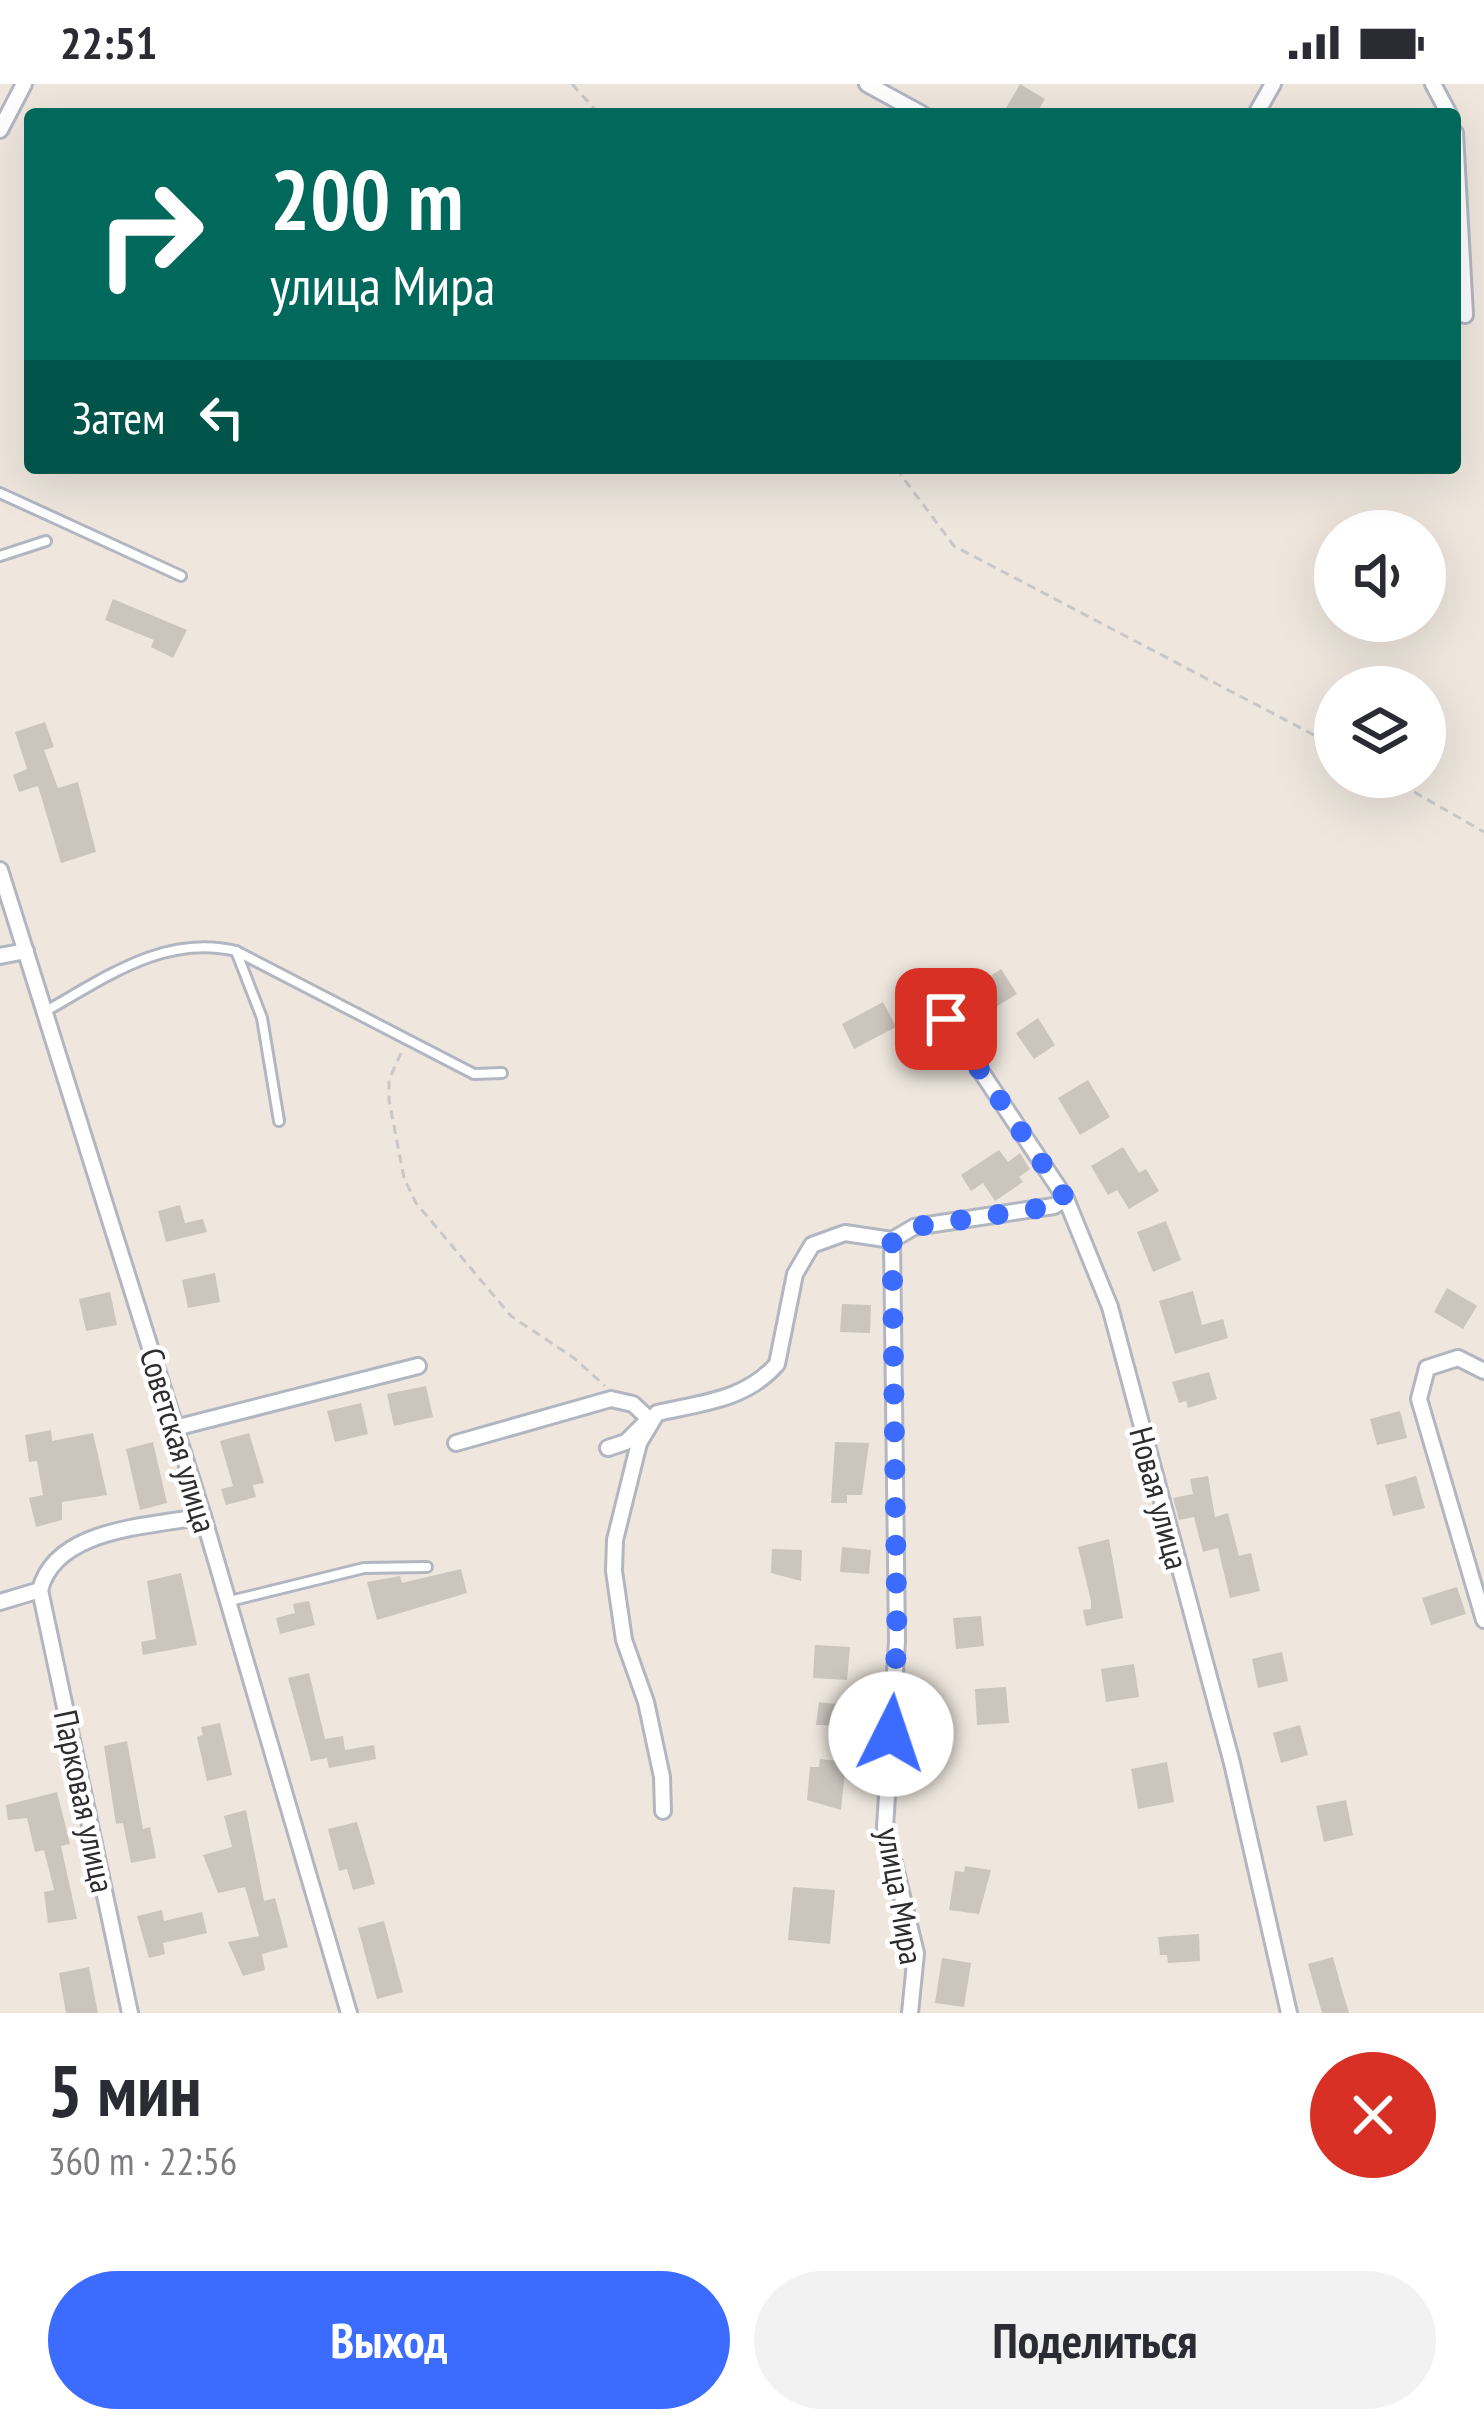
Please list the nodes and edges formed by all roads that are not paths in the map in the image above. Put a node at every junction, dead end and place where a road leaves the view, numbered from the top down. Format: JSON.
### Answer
{"nodes":[{"id":1,"x":24,"y":84,"type":"edge"},
{"id":2,"x":867,"y":84,"type":"edge"},
{"id":3,"x":911,"y":108,"type":"edge"},
{"id":4,"x":0,"y":130,"type":"edge"},
{"id":5,"x":1461,"y":242,"type":"edge"},
{"id":6,"x":1465,"y":315,"type":"dead end"},
{"id":7,"x":0,"y":493,"type":"edge"},
{"id":8,"x":46,"y":541,"type":"dead end"},
{"id":9,"x":0,"y":556,"type":"edge"},
{"id":10,"x":181,"y":575,"type":"dead end"},
{"id":11,"x":0,"y":870,"type":"edge"},
{"id":12,"x":26,"y":951,"type":"junction"},
{"id":13,"x":236,"y":951,"type":"junction"},
{"id":14,"x":0,"y":956,"type":"edge"},
{"id":15,"x":46,"y":1011,"type":"junction"},
{"id":16,"x":946,"y":1019,"type":"dead end"},
{"id":17,"x":502,"y":1073,"type":"dead end"},
{"id":18,"x":279,"y":1121,"type":"dead end"},
{"id":19,"x":1066,"y":1199,"type":"junction"},
{"id":20,"x":892,"y":1240,"type":"junction"},
{"id":21,"x":418,"y":1366,"type":"dead end"},
{"id":22,"x":1484,"y":1371,"type":"edge"},
{"id":23,"x":649,"y":1419,"type":"junction"},
{"id":24,"x":176,"y":1427,"type":"junction"},
{"id":25,"x":456,"y":1443,"type":"dead end"},
{"id":26,"x":608,"y":1448,"type":"dead end"},
{"id":27,"x":203,"y":1516,"type":"junction"},
{"id":28,"x":427,"y":1567,"type":"dead end"},
{"id":29,"x":40,"y":1590,"type":"junction"},
{"id":30,"x":0,"y":1602,"type":"edge"},
{"id":31,"x":228,"y":1602,"type":"junction"},
{"id":32,"x":1484,"y":1620,"type":"edge"},
{"id":33,"x":663,"y":1811,"type":"dead end"},
{"id":34,"x":130,"y":2013,"type":"edge"},
{"id":35,"x":349,"y":2013,"type":"edge"},
{"id":36,"x":910,"y":2013,"type":"edge"},
{"id":37,"x":1288,"y":2013,"type":"edge"}],
"edges":[{"from":1,"to":4,"type":"street"},
{"from":2,"to":3,"type":"street"},
{"from":5,"to":6,"type":"street"},
{"from":7,"to":10,"type":"lane"},
{"from":8,"to":9,"type":"lane"},
{"from":11,"to":12,"type":"street","name":"Советская улица"},
{"from":12,"to":14,"type":"street"},
{"from":12,"to":15,"type":"street","name":"Советская улица"},
{"from":13,"to":15,"type":"lane"},
{"from":13,"to":17,"type":"lane"},
{"from":13,"to":18,"type":"lane"},
{"from":15,"to":24,"type":"street","name":"Советская улица"},
{"from":16,"to":19,"type":"street","name":"Новая улица"},
{"from":19,"to":20,"type":"street"},
{"from":19,"to":37,"type":"street","name":"Новая улица"},
{"from":20,"to":23,"type":"street"},
{"from":20,"to":36,"type":"street","name":"улица Мира"},
{"from":21,"to":24,"type":"street"},
{"from":22,"to":32,"type":"street"},
{"from":23,"to":25,"type":"street"},
{"from":23,"to":26,"type":"street"},
{"from":23,"to":33,"type":"street"},
{"from":24,"to":27,"type":"street","name":"Советская улица"},
{"from":27,"to":29,"type":"street"},
{"from":27,"to":31,"type":"street","name":"Советская улица"},
{"from":28,"to":31,"type":"lane"},
{"from":29,"to":30,"type":"street"},
{"from":29,"to":34,"type":"street","name":"Парковая улица"},
{"from":31,"to":35,"type":"street","name":"Советская улица"}]}
